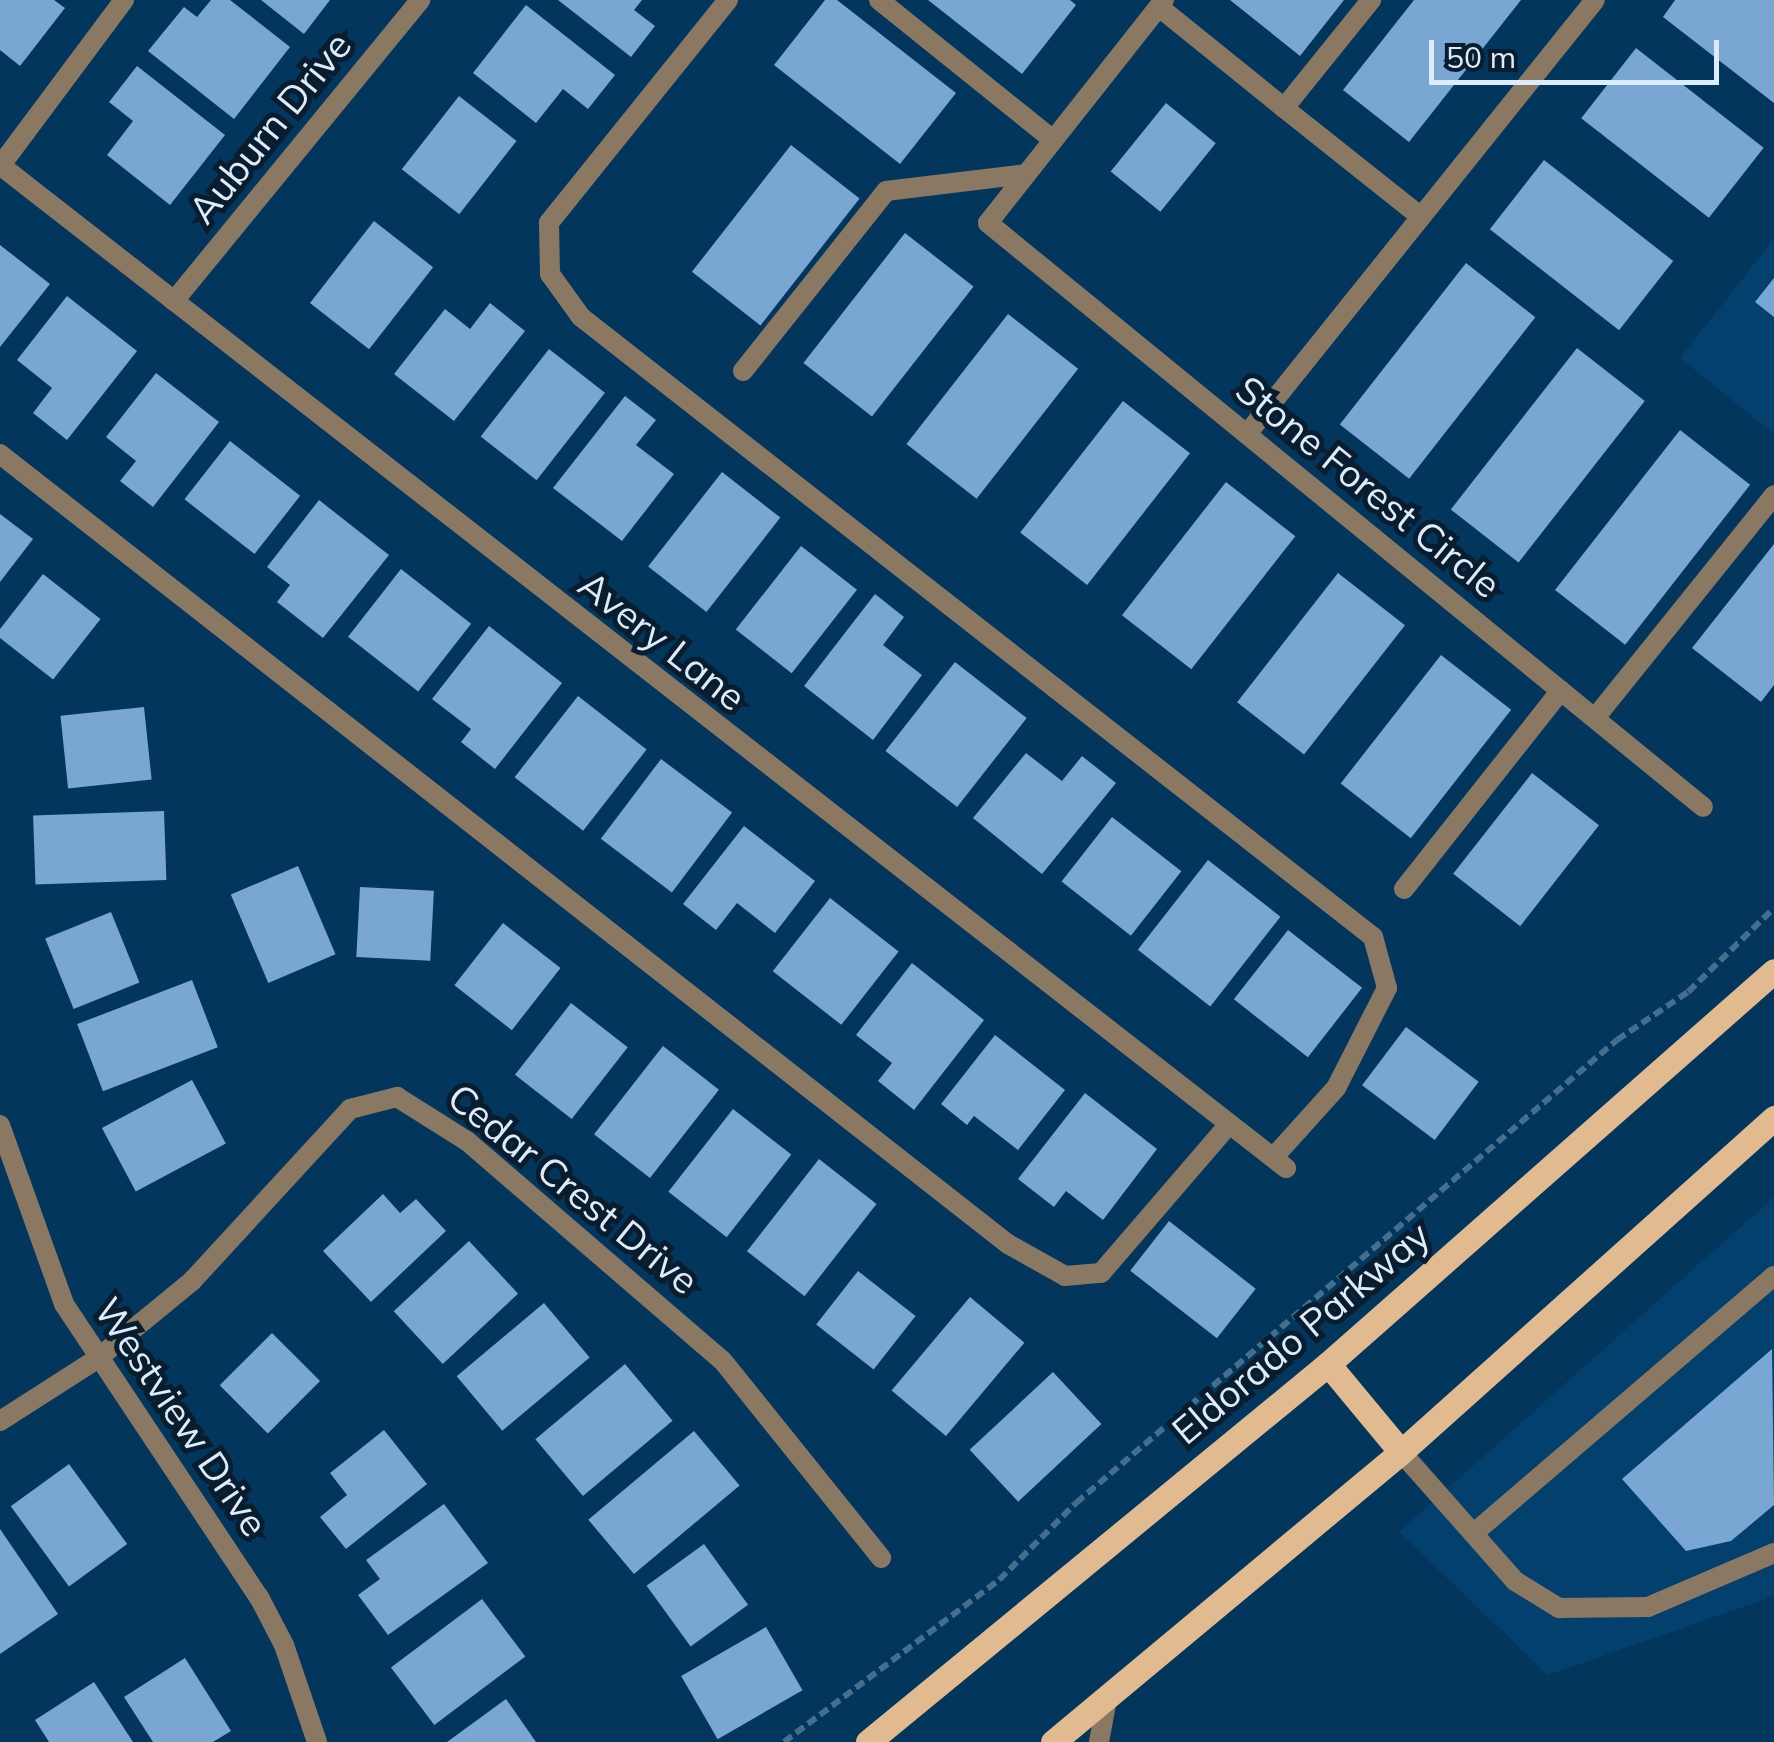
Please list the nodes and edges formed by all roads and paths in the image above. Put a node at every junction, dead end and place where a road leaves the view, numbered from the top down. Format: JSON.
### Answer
{"nodes":[{"id":1,"x":124,"y":0,"type":"edge"},
{"id":2,"x":420,"y":0,"type":"edge"},
{"id":3,"x":728,"y":0,"type":"edge"},
{"id":4,"x":879,"y":0,"type":"edge"},
{"id":5,"x":1371,"y":0,"type":"edge"},
{"id":6,"x":1596,"y":0,"type":"edge"},
{"id":7,"x":1161,"y":4,"type":"edge"},
{"id":8,"x":1284,"y":108,"type":"junction"},
{"id":9,"x":1054,"y":140,"type":"junction"},
{"id":10,"x":0,"y":165,"type":"edge"},
{"id":11,"x":1026,"y":174,"type":"junction"},
{"id":12,"x":1421,"y":216,"type":"junction"},
{"id":13,"x":174,"y":301,"type":"junction"},
{"id":14,"x":743,"y":371,"type":"dead end"},
{"id":15,"x":1247,"y":434,"type":"junction"},
{"id":16,"x":0,"y":454,"type":"edge"},
{"id":17,"x":1774,"y":495,"type":"edge"},
{"id":18,"x":1561,"y":690,"type":"junction"},
{"id":19,"x":1595,"y":718,"type":"junction"},
{"id":20,"x":1704,"y":806,"type":"dead end"},
{"id":21,"x":1404,"y":889,"type":"dead end"},
{"id":22,"x":1774,"y":908,"type":"edge"},
{"id":23,"x":1774,"y":971,"type":"edge"},
{"id":24,"x":1774,"y":1118,"type":"edge"},
{"id":25,"x":1229,"y":1124,"type":"junction"},
{"id":26,"x":0,"y":1125,"type":"edge"},
{"id":27,"x":1774,"y":1276,"type":"edge"},
{"id":28,"x":97,"y":1359,"type":"junction"},
{"id":29,"x":1328,"y":1364,"type":"junction"},
{"id":30,"x":0,"y":1421,"type":"edge"},
{"id":31,"x":1401,"y":1452,"type":"junction"},
{"id":32,"x":1474,"y":1534,"type":"junction"},
{"id":33,"x":1774,"y":1553,"type":"edge"},
{"id":34,"x":880,"y":1558,"type":"dead end"},
{"id":35,"x":1107,"y":1699,"type":"junction"},
{"id":36,"x":317,"y":1742,"type":"edge"},
{"id":37,"x":784,"y":1742,"type":"edge"},
{"id":38,"x":868,"y":1742,"type":"edge"},
{"id":39,"x":1053,"y":1742,"type":"edge"},
{"id":40,"x":1100,"y":1742,"type":"edge"}],
"edges":[{"from":1,"to":10,"type":"street"},
{"from":2,"to":13,"type":"street","name":"Auburn Drive"},
{"from":3,"to":25,"type":"street","name":"Avery Lane"},
{"from":4,"to":9,"type":"street"},
{"from":5,"to":8,"type":"street"},
{"from":6,"to":12,"type":"street"},
{"from":7,"to":8,"type":"street"},
{"from":7,"to":9,"type":"street"},
{"from":8,"to":12,"type":"street"},
{"from":9,"to":11,"type":"street"},
{"from":10,"to":13,"type":"street","name":"Avery Lane"},
{"from":11,"to":14,"type":"street"},
{"from":11,"to":15,"type":"street","name":"Stone Forest Circle"},
{"from":12,"to":15,"type":"street"},
{"from":13,"to":25,"type":"street","name":"Avery Lane"},
{"from":15,"to":18,"type":"street","name":"Stone Forest Circle"},
{"from":16,"to":25,"type":"street"},
{"from":17,"to":19,"type":"street"},
{"from":18,"to":19,"type":"street","name":"Stone Forest Circle"},
{"from":18,"to":21,"type":"street"},
{"from":19,"to":20,"type":"street","name":"Stone Forest Circle"},
{"from":22,"to":37,"type":"path"},
{"from":23,"to":29,"type":"main road","name":"Eldorado Parkway"},
{"from":24,"to":31,"type":"main road"},
{"from":26,"to":28,"type":"street","name":"Westview Drive"},
{"from":27,"to":32,"type":"street"},
{"from":28,"to":30,"type":"street","name":"Cedar Crest Drive"},
{"from":28,"to":34,"type":"street","name":"Cedar Crest Drive"},
{"from":28,"to":36,"type":"street","name":"Westview Drive"},
{"from":29,"to":31,"type":"main road"},
{"from":29,"to":38,"type":"main road","name":"Eldorado Parkway"},
{"from":31,"to":32,"type":"street"},
{"from":31,"to":35,"type":"main road"},
{"from":32,"to":33,"type":"street"},
{"from":35,"to":39,"type":"main road"},
{"from":35,"to":40,"type":"street"}]}
